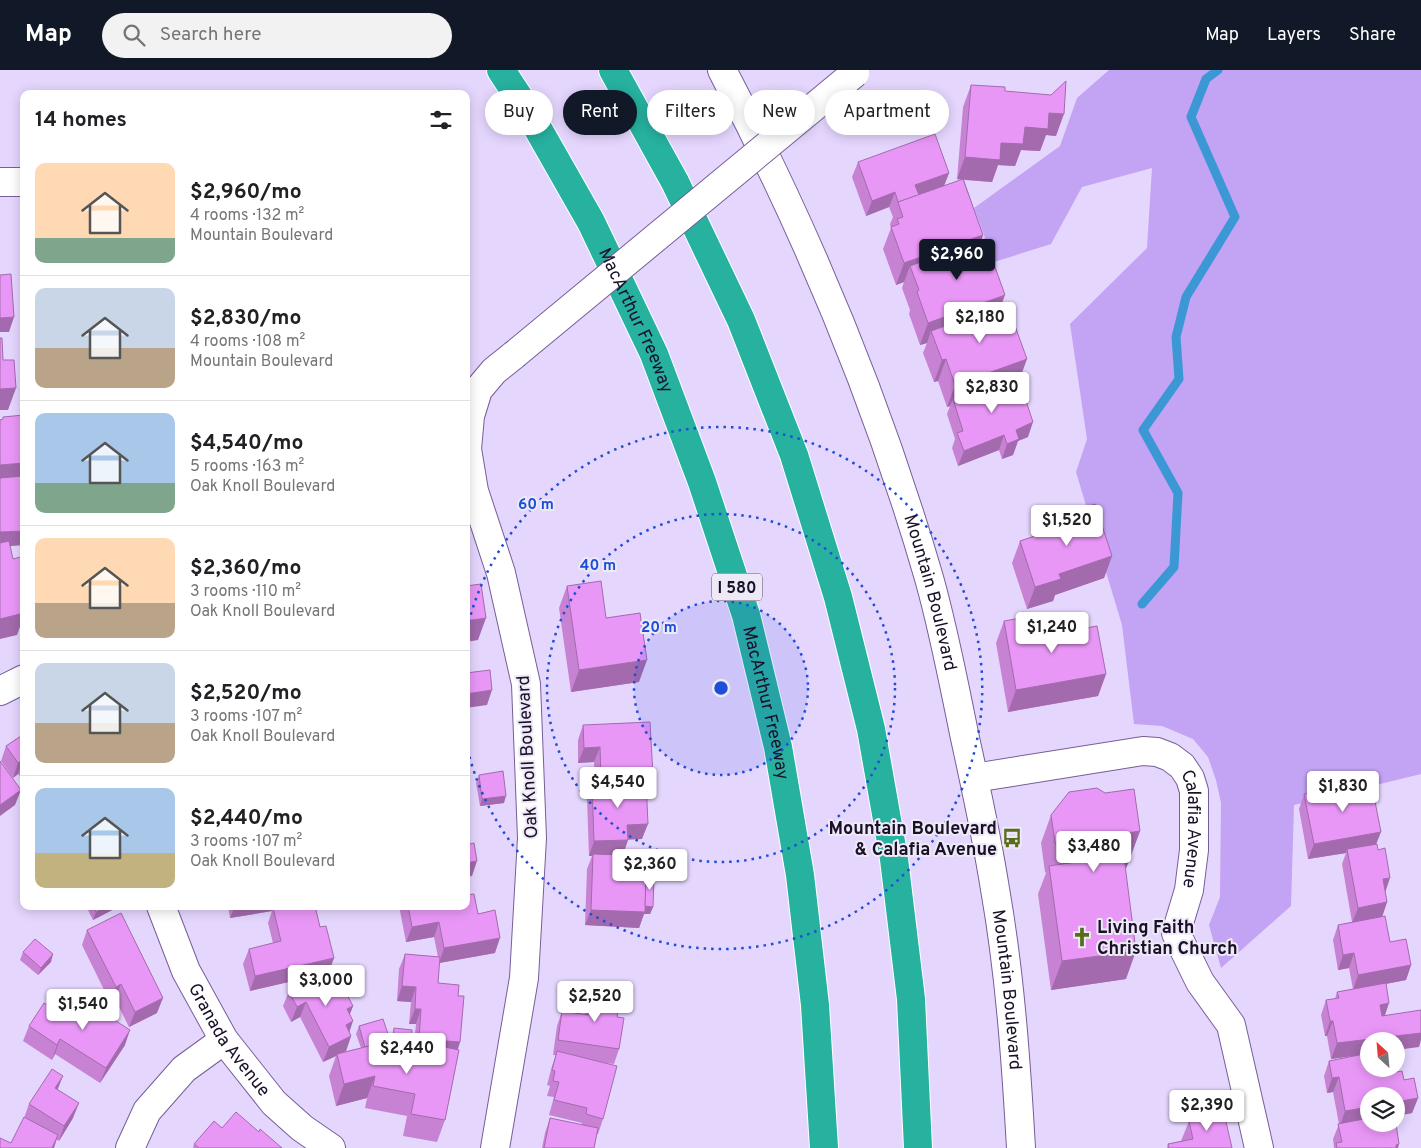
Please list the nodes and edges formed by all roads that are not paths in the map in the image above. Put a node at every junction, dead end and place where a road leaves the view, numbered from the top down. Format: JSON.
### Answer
{"nodes":[{"id":1,"x":501,"y":70,"type":"edge"},
{"id":2,"x":613,"y":70,"type":"edge"},
{"id":3,"x":722,"y":70,"type":"edge"},
{"id":4,"x":857,"y":71,"type":"edge"},
{"id":5,"x":0,"y":182,"type":"edge"},
{"id":6,"x":20,"y":182,"type":"edge"},
{"id":7,"x":470,"y":416,"type":"edge"},
{"id":8,"x":470,"y":468,"type":"edge"},
{"id":9,"x":20,"y":681,"type":"edge"},
{"id":10,"x":0,"y":691,"type":"edge"},
{"id":11,"x":974,"y":778,"type":"junction"},
{"id":12,"x":163,"y":910,"type":"edge"},
{"id":13,"x":224,"y":1040,"type":"junction"},
{"id":14,"x":130,"y":1148,"type":"edge"},
{"id":15,"x":331,"y":1148,"type":"edge"},
{"id":16,"x":495,"y":1148,"type":"edge"},
{"id":17,"x":824,"y":1148,"type":"edge"},
{"id":18,"x":918,"y":1148,"type":"edge"},
{"id":19,"x":1021,"y":1148,"type":"edge"},
{"id":20,"x":1259,"y":1148,"type":"edge"}],
"edges":[{"from":1,"to":17,"type":"highway","name":"MacArthur Freeway","number":"I 580"},
{"from":2,"to":18,"type":"highway"},
{"from":3,"to":11,"type":"street","name":"Mountain Boulevard"},
{"from":4,"to":7,"type":"street","name":"Oak Knoll Boulevard","bridge":true},
{"from":5,"to":6,"type":"street"},
{"from":8,"to":16,"type":"street","name":"Oak Knoll Boulevard","bridge":true},
{"from":9,"to":10,"type":"street"},
{"from":11,"to":19,"type":"street","name":"Mountain Boulevard"},
{"from":11,"to":20,"type":"street","name":"Calafia Avenue"},
{"from":12,"to":13,"type":"street","name":"Granada Avenue"},
{"from":13,"to":14,"type":"street"},
{"from":13,"to":15,"type":"street","name":"Granada Avenue"}]}
